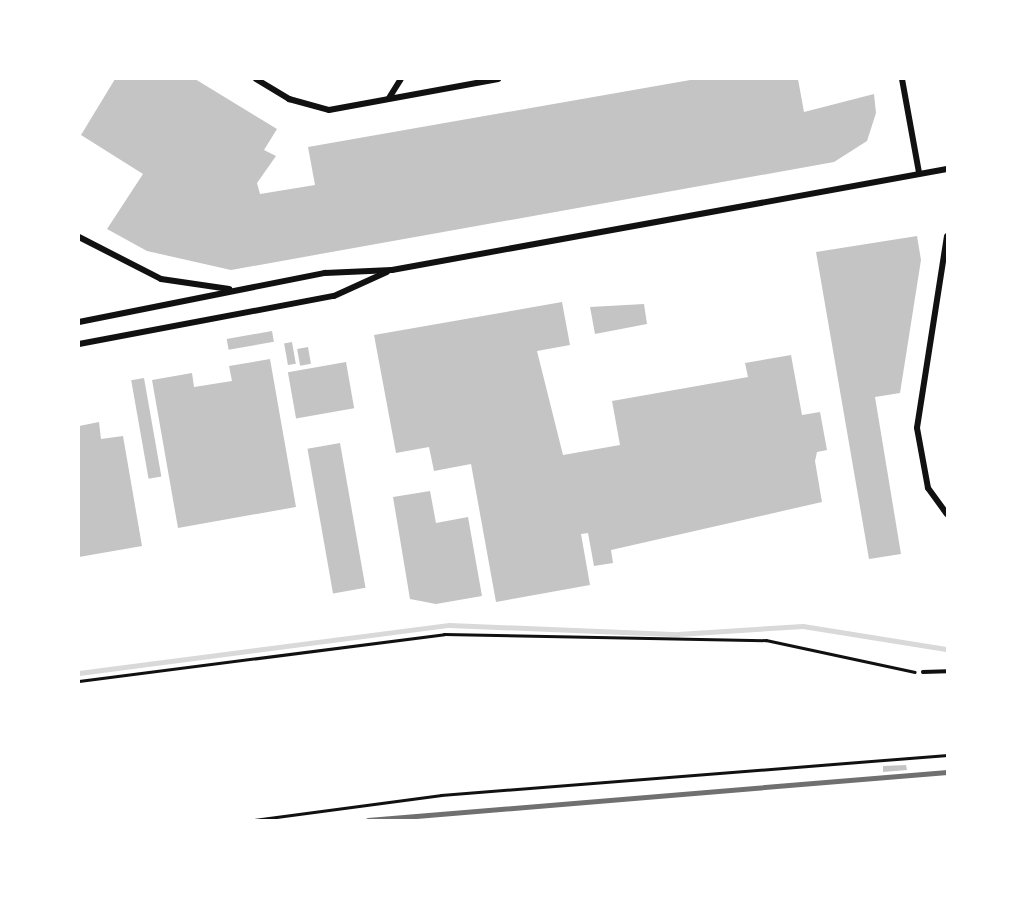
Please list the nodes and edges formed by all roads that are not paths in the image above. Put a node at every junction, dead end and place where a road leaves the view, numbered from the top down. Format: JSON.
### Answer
{"nodes":[{"id":1,"x":256,"y":79,"type":"edge"},
{"id":2,"x":401,"y":79,"type":"edge"},
{"id":3,"x":498,"y":79,"type":"edge"},
{"id":4,"x":902,"y":79,"type":"edge"},
{"id":5,"x":474,"y":80,"type":"edge"},
{"id":6,"x":389,"y":98,"type":"junction"},
{"id":7,"x":947,"y":169,"type":"edge"},
{"id":8,"x":919,"y":173,"type":"junction"},
{"id":9,"x":947,"y":236,"type":"edge"},
{"id":10,"x":79,"y":237,"type":"edge"},
{"id":11,"x":392,"y":270,"type":"junction"},
{"id":12,"x":234,"y":290,"type":"junction"},
{"id":13,"x":79,"y":322,"type":"edge"},
{"id":14,"x":80,"y":342,"type":"edge"},
{"id":15,"x":947,"y":514,"type":"edge"},
{"id":16,"x":947,"y":671,"type":"edge"},
{"id":17,"x":923,"y":672,"type":"road end"}],
"edges":[{"from":1,"to":6,"type":"street"},
{"from":2,"to":6,"type":"street"},
{"from":3,"to":5,"type":"street"},
{"from":4,"to":8,"type":"street"},
{"from":5,"to":6,"type":"street"},
{"from":7,"to":8,"type":"street"},
{"from":8,"to":11,"type":"street"},
{"from":9,"to":15,"type":"street"},
{"from":10,"to":12,"type":"street"},
{"from":11,"to":12,"type":"street"},
{"from":11,"to":14,"type":"street"},
{"from":12,"to":13,"type":"street"},
{"from":16,"to":17,"type":"lane"}]}
